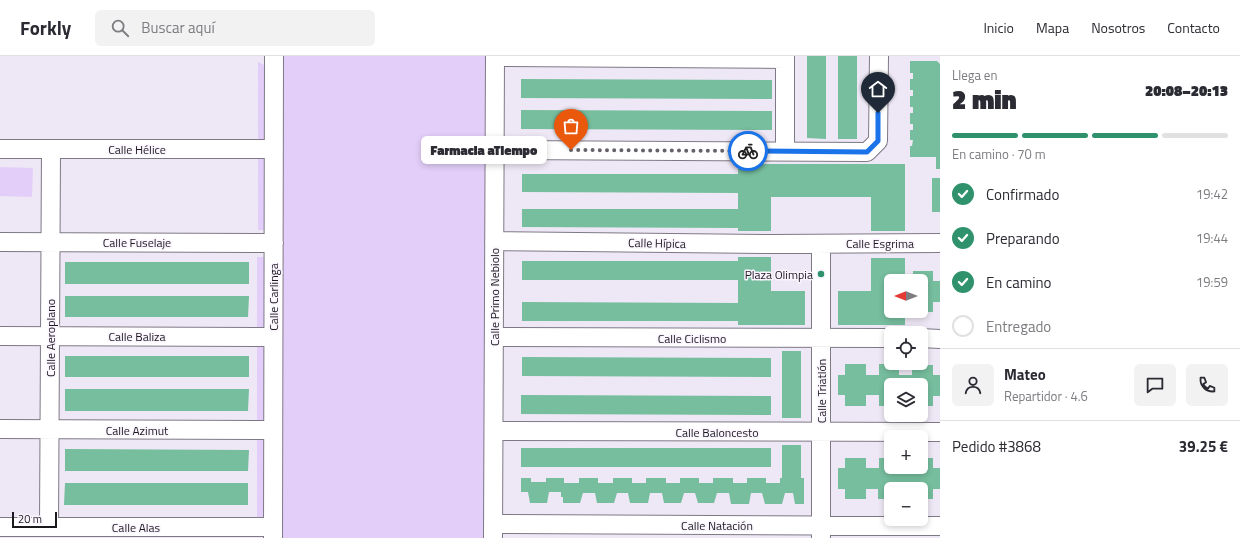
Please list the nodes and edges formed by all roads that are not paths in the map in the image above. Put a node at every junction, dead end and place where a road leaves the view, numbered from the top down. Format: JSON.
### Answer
{"nodes":[{"id":1,"x":274,"y":56,"type":"edge"},
{"id":2,"x":879,"y":56,"type":"edge"},
{"id":3,"x":495,"y":57,"type":"edge"},
{"id":4,"x":785,"y":58,"type":"edge"},
{"id":5,"x":0,"y":149,"type":"edge"},
{"id":6,"x":51,"y":149,"type":"junction"},
{"id":7,"x":274,"y":149,"type":"junction"},
{"id":8,"x":494,"y":150,"type":"junction"},
{"id":9,"x":785,"y":151,"type":"junction"},
{"id":10,"x":494,"y":241,"type":"junction"},
{"id":11,"x":0,"y":242,"type":"edge"},
{"id":12,"x":50,"y":242,"type":"junction"},
{"id":13,"x":274,"y":243,"type":"junction"},
{"id":14,"x":940,"y":243,"type":"edge"},
{"id":15,"x":821,"y":244,"type":"junction"},
{"id":16,"x":0,"y":336,"type":"edge"},
{"id":17,"x":50,"y":336,"type":"junction"},
{"id":18,"x":273,"y":337,"type":"junction"},
{"id":19,"x":494,"y":337,"type":"junction"},
{"id":20,"x":821,"y":338,"type":"junction"},
{"id":21,"x":884,"y":338,"type":"edge"},
{"id":22,"x":928,"y":338,"type":"edge"},
{"id":23,"x":940,"y":338,"type":"edge"},
{"id":24,"x":0,"y":429,"type":"edge"},
{"id":25,"x":50,"y":429,"type":"junction"},
{"id":26,"x":273,"y":430,"type":"junction"},
{"id":27,"x":494,"y":431,"type":"junction"},
{"id":28,"x":821,"y":432,"type":"junction"},
{"id":29,"x":940,"y":432,"type":"edge"},
{"id":30,"x":940,"y":526,"type":"edge"},
{"id":31,"x":0,"y":527,"type":"edge"},
{"id":32,"x":49,"y":527,"type":"junction"},
{"id":33,"x":493,"y":531,"type":"edge"},
{"id":34,"x":821,"y":532,"type":"edge"},
{"id":35,"x":273,"y":533,"type":"edge"}],
"edges":[{"from":1,"to":7,"type":"street","name":"Calle Carlinga"},
{"from":2,"to":9,"type":"street"},
{"from":3,"to":4,"type":"street"},
{"from":3,"to":8,"type":"street","name":"Calle Primo Nebiolo"},
{"from":4,"to":9,"type":"street"},
{"from":5,"to":6,"type":"street","name":"Calle Hélice"},
{"from":6,"to":7,"type":"street","name":"Calle Hélice"},
{"from":6,"to":12,"type":"street","name":"Calle Aeroplano"},
{"from":7,"to":13,"type":"street","name":"Calle Carlinga"},
{"from":8,"to":9,"type":"street"},
{"from":8,"to":10,"type":"street","name":"Calle Primo Nebiolo"},
{"from":10,"to":15,"type":"street","name":"Calle Hípica"},
{"from":10,"to":19,"type":"street","name":"Calle Primo Nebiolo"},
{"from":11,"to":12,"type":"street","name":"Calle Fuselaje"},
{"from":12,"to":13,"type":"street","name":"Calle Fuselaje"},
{"from":12,"to":17,"type":"street","name":"Calle Aeroplano"},
{"from":13,"to":18,"type":"street","name":"Calle Carlinga"},
{"from":14,"to":15,"type":"street","name":"Calle Esgrima"},
{"from":15,"to":20,"type":"street","name":"Calle Triatlón"},
{"from":16,"to":17,"type":"street","name":"Calle Baliza"},
{"from":17,"to":18,"type":"street","name":"Calle Baliza"},
{"from":17,"to":25,"type":"street","name":"Calle Aeroplano"},
{"from":18,"to":26,"type":"street","name":"Calle Carlinga"},
{"from":19,"to":20,"type":"street","name":"Calle Ciclismo"},
{"from":19,"to":27,"type":"street","name":"Calle Primo Nebiolo"},
{"from":20,"to":21,"type":"street","name":"Calle Ciclismo"},
{"from":20,"to":28,"type":"street","name":"Calle Triatlón"},
{"from":22,"to":23,"type":"street"},
{"from":24,"to":25,"type":"street","name":"Calle Azimut"},
{"from":25,"to":26,"type":"street","name":"Calle Azimut"},
{"from":25,"to":32,"type":"street","name":"Calle Aeroplano"},
{"from":26,"to":35,"type":"street","name":"Calle Carlinga"},
{"from":27,"to":28,"type":"street","name":"Calle Baloncesto"},
{"from":27,"to":33,"type":"street","name":"Calle Primo Nebiolo"},
{"from":28,"to":29,"type":"street","name":"Calle Baloncesto"},
{"from":28,"to":34,"type":"street","name":"Calle Triatlón"},
{"from":30,"to":34,"type":"street","name":"Calle Natación"},
{"from":31,"to":32,"type":"street","name":"Calle Alas"},
{"from":32,"to":35,"type":"street","name":"Calle Alas"},
{"from":33,"to":34,"type":"street","name":"Calle Natación"}]}
